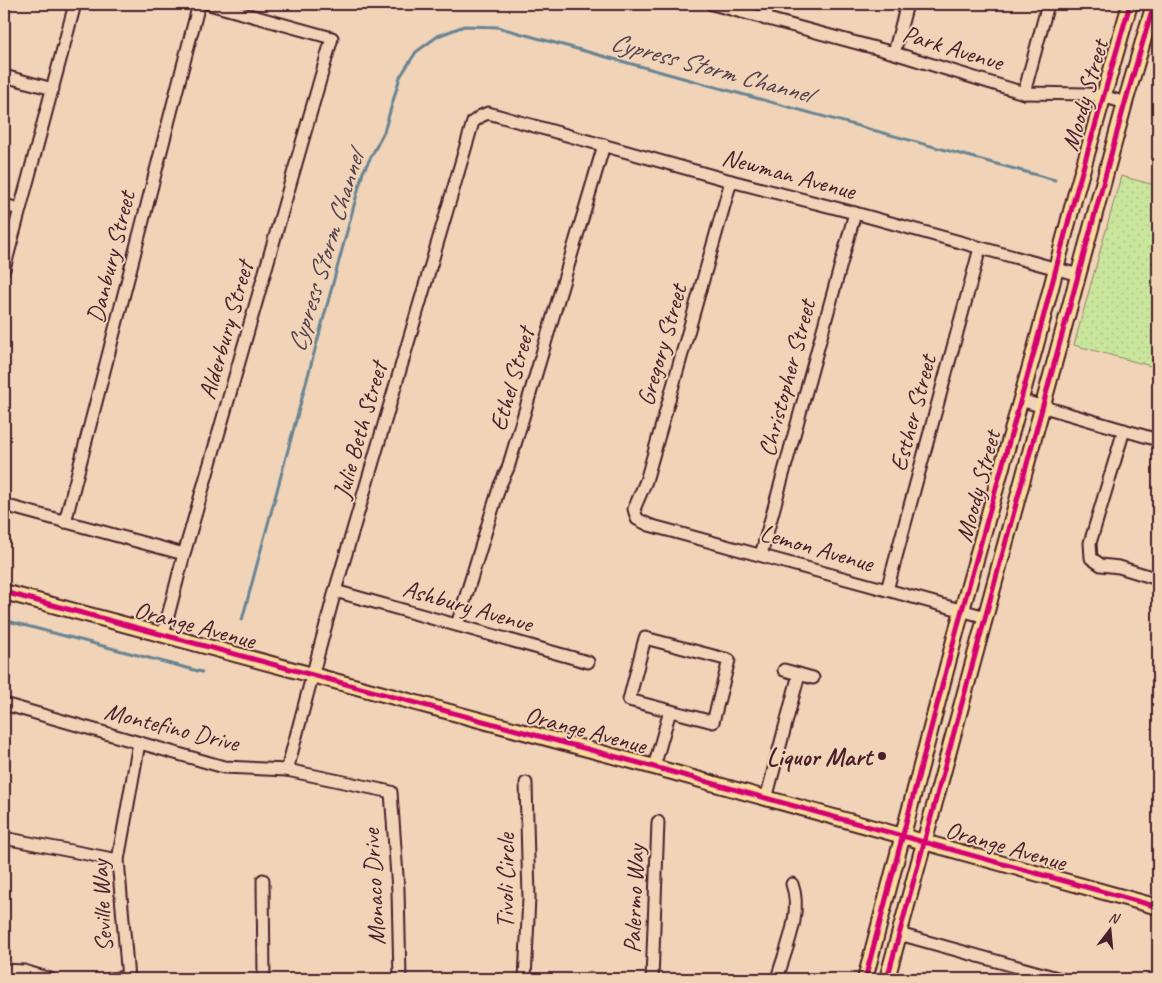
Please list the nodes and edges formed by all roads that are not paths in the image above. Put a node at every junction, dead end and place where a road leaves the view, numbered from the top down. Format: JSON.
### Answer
{"nodes":[{"id":1,"x":75,"y":4,"type":"edge"},
{"id":2,"x":198,"y":4,"type":"edge"},
{"id":3,"x":210,"y":4,"type":"edge"},
{"id":4,"x":712,"y":4,"type":"edge"},
{"id":5,"x":769,"y":4,"type":"edge"},
{"id":6,"x":907,"y":4,"type":"edge"},
{"id":7,"x":1048,"y":4,"type":"edge"},
{"id":8,"x":1130,"y":4,"type":"edge"},
{"id":9,"x":1154,"y":4,"type":"edge"},
{"id":10,"x":765,"y":19,"type":"junction"},
{"id":11,"x":894,"y":53,"type":"junction"},
{"id":12,"x":4,"y":76,"type":"edge"},
{"id":13,"x":53,"y":89,"type":"junction"},
{"id":14,"x":1024,"y":92,"type":"junction"},
{"id":15,"x":1103,"y":96,"type":"junction"},
{"id":16,"x":1125,"y":103,"type":"junction"},
{"id":17,"x":488,"y":114,"type":"joint"},
{"id":18,"x":604,"y":145,"type":"junction"},
{"id":19,"x":731,"y":181,"type":"junction"},
{"id":20,"x":4,"y":205,"type":"edge"},
{"id":21,"x":20,"y":209,"type":"junction"},
{"id":22,"x":855,"y":213,"type":"junction"},
{"id":23,"x":980,"y":248,"type":"junction"},
{"id":24,"x":4,"y":269,"type":"edge"},
{"id":25,"x":1056,"y":269,"type":"junction"},
{"id":26,"x":1079,"y":275,"type":"junction"},
{"id":27,"x":1020,"y":400,"type":"junction"},
{"id":28,"x":1043,"y":407,"type":"junction"},
{"id":29,"x":1124,"y":430,"type":"junction"},
{"id":30,"x":1158,"y":440,"type":"edge"},
{"id":31,"x":4,"y":505,"type":"edge"},
{"id":32,"x":638,"y":519,"type":"joint"},
{"id":33,"x":65,"y":522,"type":"junction"},
{"id":34,"x":184,"y":554,"type":"junction"},
{"id":35,"x":761,"y":555,"type":"junction"},
{"id":36,"x":1158,"y":579,"type":"edge"},
{"id":37,"x":886,"y":590,"type":"junction"},
{"id":38,"x":335,"y":591,"type":"junction"},
{"id":39,"x":4,"y":592,"type":"edge"},
{"id":40,"x":962,"y":610,"type":"junction"},
{"id":41,"x":986,"y":617,"type":"junction"},
{"id":42,"x":457,"y":625,"type":"junction"},
{"id":43,"x":163,"y":636,"type":"junction"},
{"id":44,"x":588,"y":662,"type":"dead end"},
{"id":45,"x":784,"y":670,"type":"dead end"},
{"id":46,"x":799,"y":674,"type":"junction"},
{"id":47,"x":313,"y":675,"type":"junction"},
{"id":48,"x":813,"y":678,"type":"dead end"},
{"id":49,"x":4,"y":704,"type":"edge"},
{"id":50,"x":670,"y":711,"type":"junction"},
{"id":51,"x":139,"y":743,"type":"junction"},
{"id":52,"x":654,"y":767,"type":"junction"},
{"id":53,"x":287,"y":770,"type":"junction"},
{"id":54,"x":526,"y":783,"type":"dead end"},
{"id":55,"x":391,"y":792,"type":"joint"},
{"id":56,"x":766,"y":798,"type":"junction"},
{"id":57,"x":658,"y":822,"type":"dead end"},
{"id":58,"x":903,"y":836,"type":"junction"},
{"id":59,"x":4,"y":838,"type":"edge"},
{"id":60,"x":925,"y":841,"type":"junction"},
{"id":61,"x":118,"y":860,"type":"junction"},
{"id":62,"x":263,"y":880,"type":"dead end"},
{"id":63,"x":792,"y":884,"type":"dead end"},
{"id":64,"x":1158,"y":907,"type":"edge"},
{"id":65,"x":899,"y":934,"type":"junction"},
{"id":66,"x":4,"y":970,"type":"edge"},
{"id":67,"x":127,"y":978,"type":"edge"},
{"id":68,"x":50,"y":979,"type":"edge"},
{"id":69,"x":110,"y":979,"type":"edge"},
{"id":70,"x":264,"y":979,"type":"edge"},
{"id":71,"x":400,"y":979,"type":"edge"},
{"id":72,"x":525,"y":979,"type":"edge"},
{"id":73,"x":652,"y":979,"type":"edge"},
{"id":74,"x":776,"y":979,"type":"edge"},
{"id":75,"x":865,"y":979,"type":"edge"},
{"id":76,"x":887,"y":979,"type":"edge"},
{"id":77,"x":1061,"y":979,"type":"edge"}],
"edges":[{"from":1,"to":13,"type":"street"},
{"from":2,"to":33,"type":"street","name":"Danbury Street"},
{"from":3,"to":34,"type":"street","name":"Alderbury Street"},
{"from":4,"to":10,"type":"street","name":"Park Avenue"},
{"from":5,"to":10,"type":"street"},
{"from":6,"to":11,"type":"street"},
{"from":7,"to":14,"type":"street"},
{"from":8,"to":15,"type":"main road","name":"Moody Street"},
{"from":9,"to":16,"type":"main road","name":"Moody Street"},
{"from":10,"to":11,"type":"street","name":"Park Avenue"},
{"from":11,"to":14,"type":"street","name":"Park Avenue"},
{"from":12,"to":13,"type":"street"},
{"from":13,"to":21,"type":"street"},
{"from":14,"to":15,"type":"street","name":"Park Avenue"},
{"from":15,"to":16,"type":"street","name":"Park Avenue"},
{"from":15,"to":25,"type":"main road","name":"Moody Street"},
{"from":16,"to":26,"type":"main road","name":"Moody Street"},
{"from":17,"to":18,"type":"street","name":"Newman Avenue"},
{"from":17,"to":38,"type":"street","name":"Julie Beth Street"},
{"from":18,"to":19,"type":"street","name":"Newman Avenue"},
{"from":18,"to":42,"type":"street","name":"Ethel Street"},
{"from":19,"to":22,"type":"street","name":"Newman Avenue"},
{"from":19,"to":32,"type":"street","name":"Gregory Street"},
{"from":20,"to":21,"type":"street"},
{"from":21,"to":24,"type":"street"},
{"from":22,"to":23,"type":"street","name":"Newman Avenue"},
{"from":22,"to":35,"type":"street","name":"Christopher Street"},
{"from":23,"to":25,"type":"street","name":"Newman Avenue"},
{"from":23,"to":37,"type":"street","name":"Esther Street"},
{"from":25,"to":26,"type":"street","name":"Newman Avenue"},
{"from":25,"to":27,"type":"main road","name":"Moody Street"},
{"from":26,"to":28,"type":"main road","name":"Moody Street"},
{"from":27,"to":28,"type":"street"},
{"from":27,"to":40,"type":"main road","name":"Moody Street"},
{"from":28,"to":29,"type":"street"},
{"from":28,"to":41,"type":"main road","name":"Moody Street"},
{"from":29,"to":30,"type":"street"},
{"from":29,"to":36,"type":"street"},
{"from":31,"to":33,"type":"street"},
{"from":32,"to":35,"type":"street","name":"Lemon Avenue"},
{"from":33,"to":34,"type":"street"},
{"from":34,"to":43,"type":"street","name":"Alderbury Street"},
{"from":35,"to":37,"type":"street","name":"Lemon Avenue"},
{"from":37,"to":40,"type":"street","name":"Lemon Avenue"},
{"from":38,"to":42,"type":"street","name":"Ashbury Avenue"},
{"from":38,"to":47,"type":"street","name":"Julie Beth Street"},
{"from":39,"to":43,"type":"main road","name":"Orange Avenue"},
{"from":40,"to":41,"type":"street","name":"Lemon Avenue"},
{"from":40,"to":58,"type":"main road","name":"Moody Street"},
{"from":41,"to":60,"type":"main road","name":"Moody Street"},
{"from":42,"to":44,"type":"street","name":"Ashbury Avenue"},
{"from":43,"to":47,"type":"main road","name":"Orange Avenue"},
{"from":45,"to":46,"type":"street"},
{"from":46,"to":48,"type":"street"},
{"from":46,"to":56,"type":"street"},
{"from":47,"to":52,"type":"main road","name":"Orange Avenue"},
{"from":47,"to":53,"type":"street","name":"Julie Beth Street"},
{"from":49,"to":51,"type":"street","name":"Montefino Drive"},
{"from":50,"to":50,"type":"street"},
{"from":50,"to":52,"type":"street"},
{"from":51,"to":53,"type":"street","name":"Montefino Drive"},
{"from":51,"to":61,"type":"street","name":"Seville Way"},
{"from":52,"to":56,"type":"main road","name":"Orange Avenue"},
{"from":53,"to":55,"type":"street","name":"Montefino Drive"},
{"from":54,"to":72,"type":"street","name":"Tivoli Circle"},
{"from":55,"to":71,"type":"street","name":"Monaco Drive"},
{"from":56,"to":58,"type":"main road","name":"Orange Avenue"},
{"from":57,"to":73,"type":"street","name":"Palermo Way"},
{"from":58,"to":60,"type":"main road","name":"Orange Avenue"},
{"from":58,"to":75,"type":"main road","name":"Moody Street"},
{"from":59,"to":61,"type":"street"},
{"from":60,"to":64,"type":"main road","name":"Orange Avenue"},
{"from":60,"to":65,"type":"main road","name":"Moody Street"},
{"from":61,"to":67,"type":"street","name":"Seville Way"},
{"from":62,"to":70,"type":"street"},
{"from":63,"to":74,"type":"street"},
{"from":65,"to":76,"type":"main road","name":"Moody Street"},
{"from":65,"to":77,"type":"street"},
{"from":66,"to":68,"type":"street"},
{"from":67,"to":69,"type":"street"}]}
